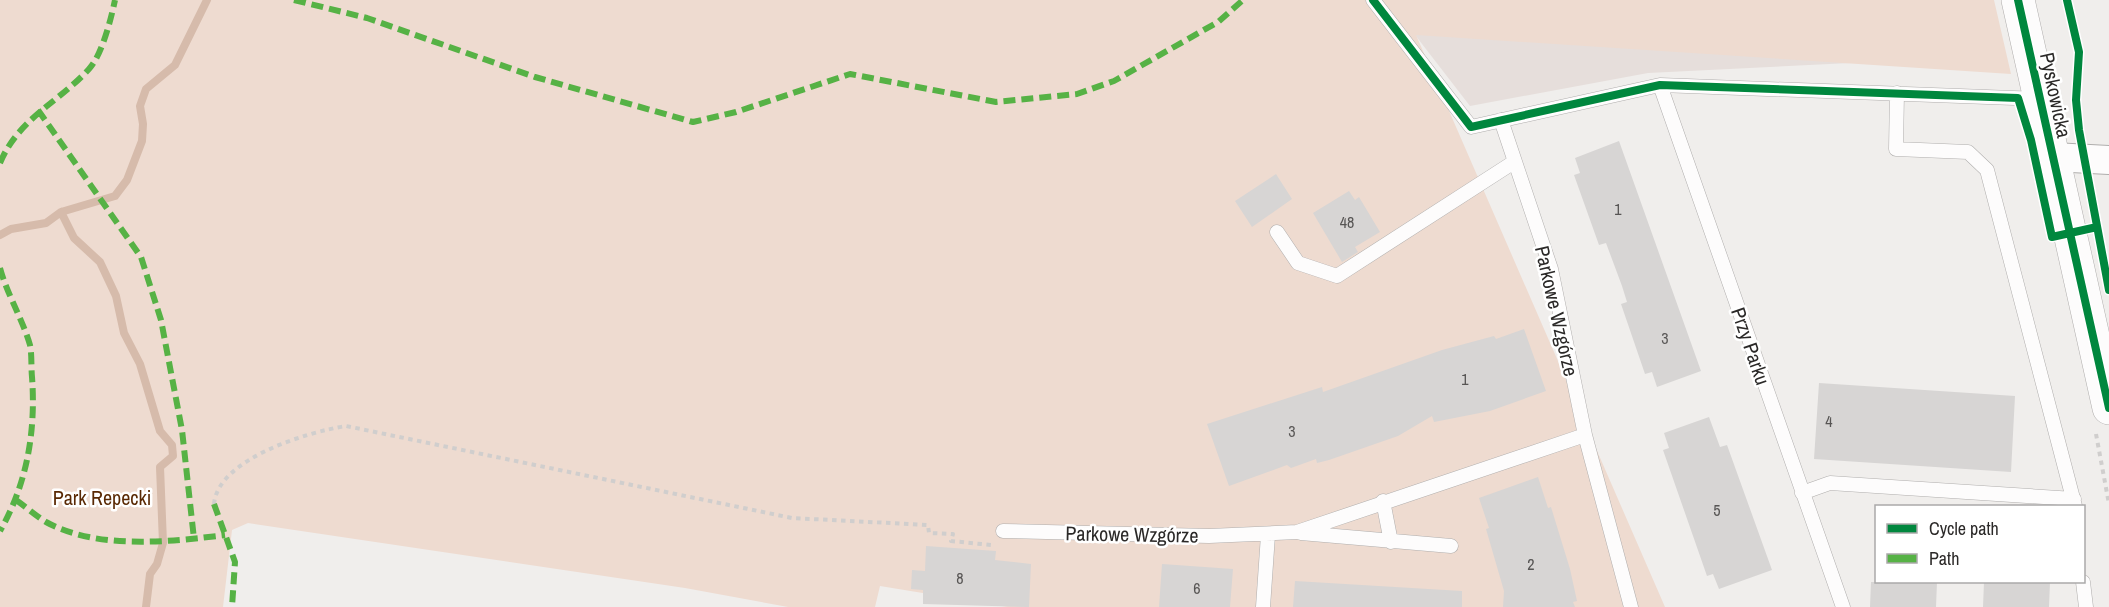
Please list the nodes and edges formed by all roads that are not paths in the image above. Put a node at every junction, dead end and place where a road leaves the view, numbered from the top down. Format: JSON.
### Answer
{"nodes":[{"id":1,"x":1373,"y":0,"type":"edge"},
{"id":2,"x":2018,"y":0,"type":"edge"},
{"id":3,"x":1660,"y":86,"type":"junction"},
{"id":4,"x":1897,"y":93,"type":"junction"},
{"id":5,"x":2040,"y":99,"type":"junction"},
{"id":6,"x":1501,"y":120,"type":"junction"},
{"id":7,"x":2053,"y":157,"type":"junction"},
{"id":8,"x":2109,"y":160,"type":"edge"},
{"id":9,"x":1514,"y":162,"type":"junction"},
{"id":10,"x":1277,"y":232,"type":"dead end"},
{"id":11,"x":2109,"y":408,"type":"edge"},
{"id":12,"x":1585,"y":435,"type":"junction"},
{"id":13,"x":1802,"y":493,"type":"junction"},
{"id":14,"x":1383,"y":501,"type":"junction"},
{"id":15,"x":2074,"y":503,"type":"edge"},
{"id":16,"x":1003,"y":531,"type":"road end"},
{"id":17,"x":1297,"y":532,"type":"junction"},
{"id":18,"x":1268,"y":535,"type":"junction"},
{"id":19,"x":1391,"y":542,"type":"junction"},
{"id":20,"x":1451,"y":546,"type":"dead end"},
{"id":21,"x":2083,"y":583,"type":"edge"},
{"id":22,"x":1263,"y":607,"type":"edge"},
{"id":23,"x":1631,"y":607,"type":"edge"},
{"id":24,"x":1843,"y":607,"type":"edge"},
{"id":25,"x":2086,"y":607,"type":"edge"}],
"edges":[{"from":1,"to":6,"type":"lane"},
{"from":2,"to":5,"type":"street","name":"Pyskowicka"},
{"from":3,"to":4,"type":"lane"},
{"from":3,"to":6,"type":"lane"},
{"from":3,"to":13,"type":"lane","name":"Przy Parku"},
{"from":4,"to":5,"type":"lane"},
{"from":4,"to":15,"type":"lane"},
{"from":5,"to":7,"type":"street","name":"Pyskowicka"},
{"from":6,"to":9,"type":"lane","name":"Parkowe Wzgórze"},
{"from":7,"to":8,"type":"street"},
{"from":7,"to":11,"type":"street","name":"Pyskowicka"},
{"from":9,"to":10,"type":"lane"},
{"from":9,"to":12,"type":"lane","name":"Parkowe Wzgórze"},
{"from":12,"to":14,"type":"lane","name":"Parkowe Wzgórze"},
{"from":12,"to":23,"type":"lane","name":"Parkowe Wzgórze"},
{"from":13,"to":15,"type":"lane"},
{"from":13,"to":24,"type":"lane","name":"Przy Parku"},
{"from":14,"to":17,"type":"lane","name":"Parkowe Wzgórze"},
{"from":14,"to":19,"type":"lane"},
{"from":16,"to":18,"type":"lane","name":"Parkowe Wzgórze"},
{"from":17,"to":18,"type":"lane","name":"Parkowe Wzgórze"},
{"from":17,"to":19,"type":"lane","name":"Parkowe Wzgórze"},
{"from":18,"to":22,"type":"lane"},
{"from":19,"to":20,"type":"lane","name":"Parkowe Wzgórze"},
{"from":21,"to":25,"type":"lane"}]}
